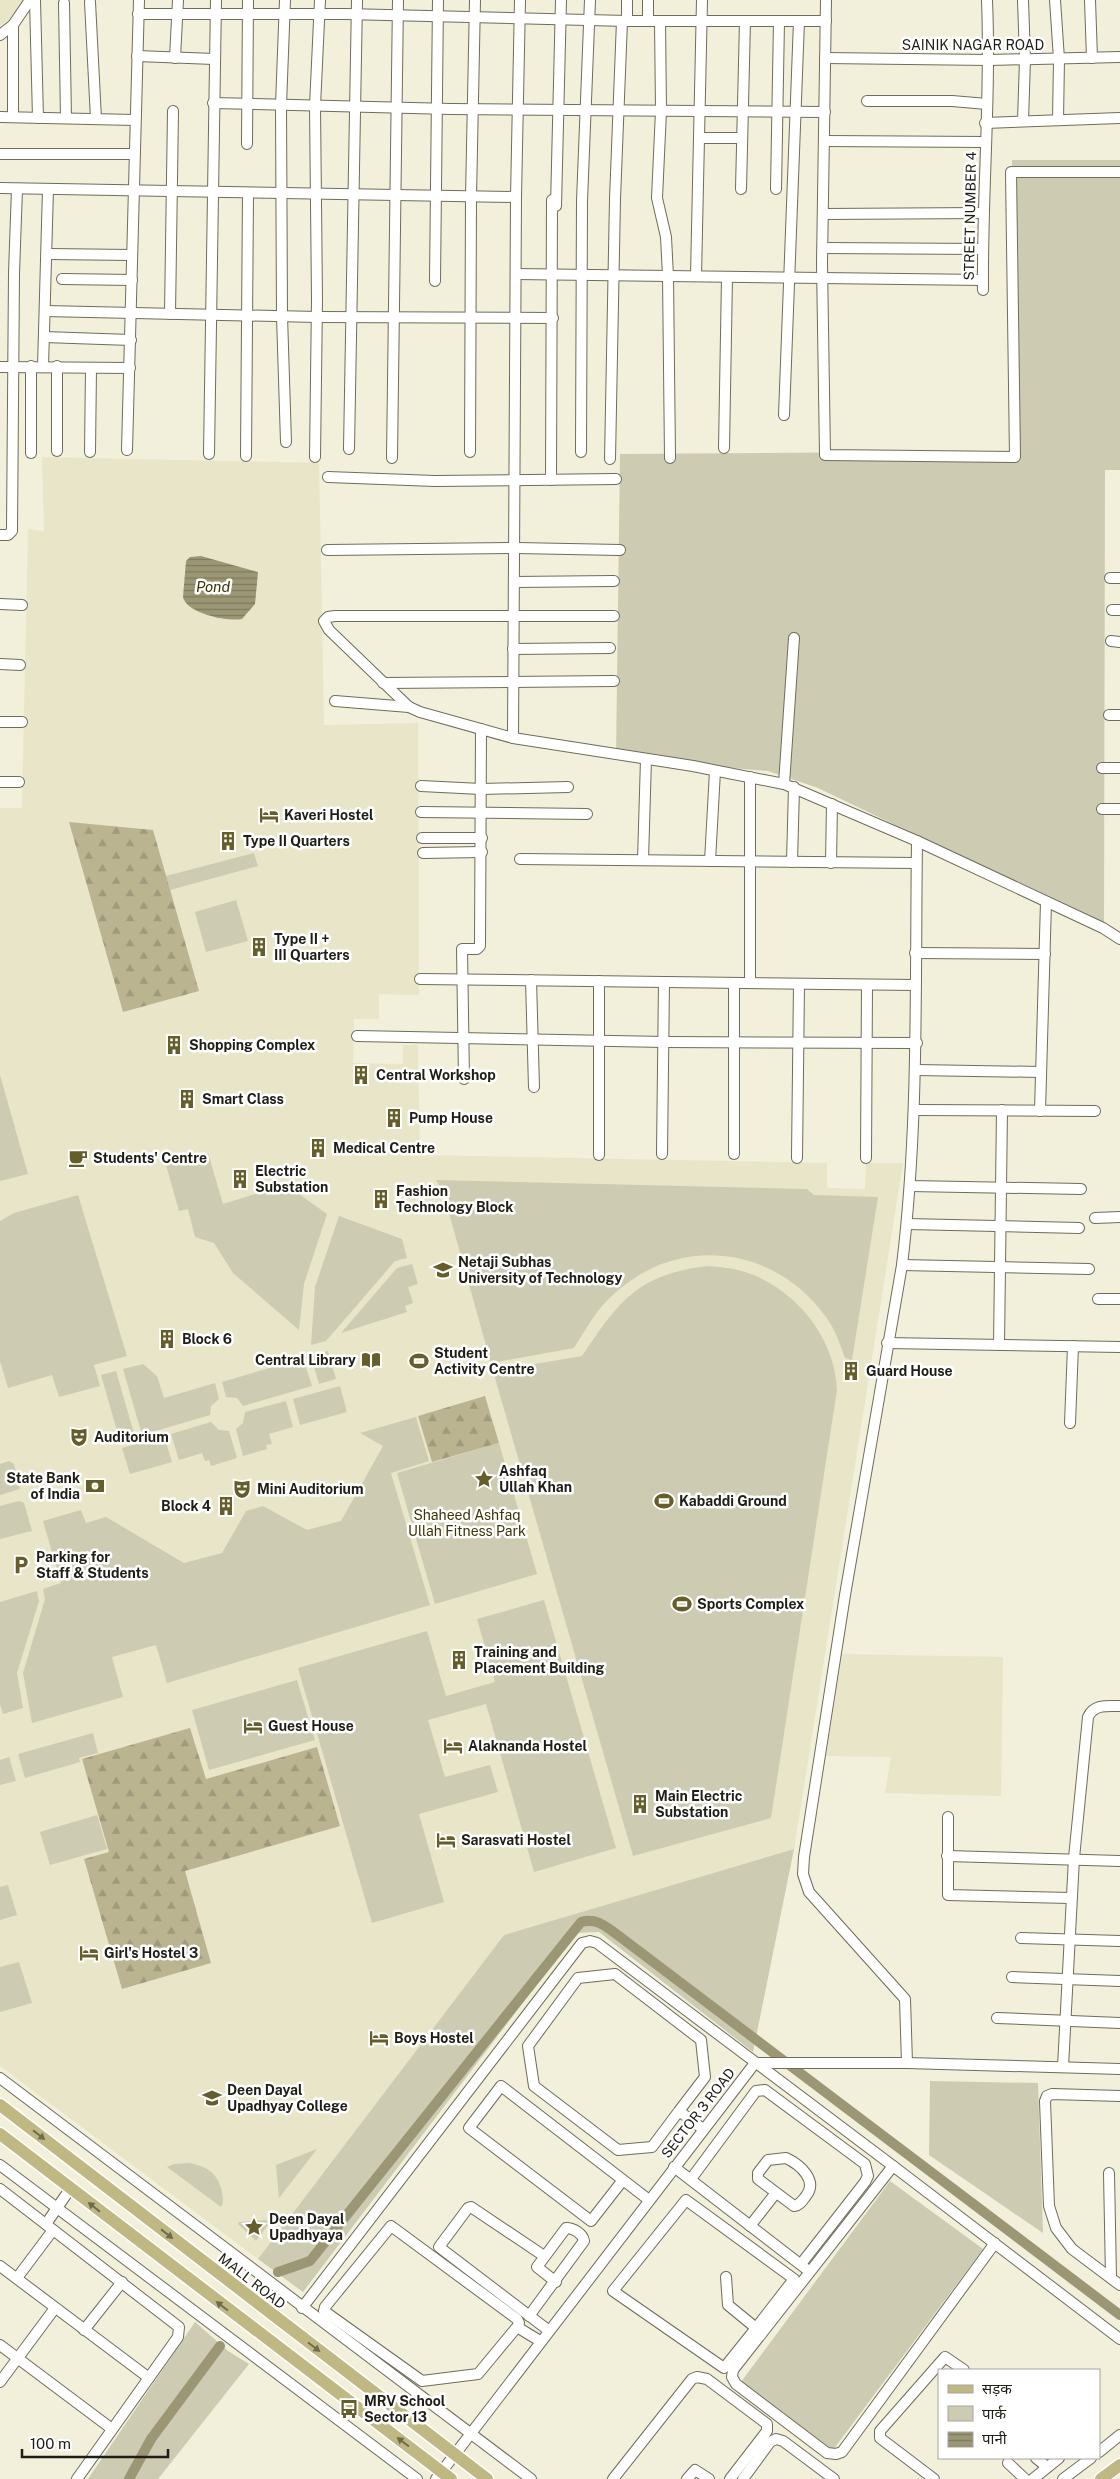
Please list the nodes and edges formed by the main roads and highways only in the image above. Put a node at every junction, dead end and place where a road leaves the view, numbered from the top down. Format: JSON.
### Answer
{"nodes":[{"id":1,"x":0,"y":2105,"type":"edge"},
{"id":2,"x":0,"y":2134,"type":"edge"},
{"id":3,"x":1120,"y":2465,"type":"edge"},
{"id":4,"x":443,"y":2477,"type":"edge"},
{"id":5,"x":488,"y":2479,"type":"edge"},
{"id":6,"x":1101,"y":2479,"type":"edge"}],
"edges":[{"from":1,"to":5,"type":"main road","name":"MALL ROAD","one_way":true},
{"from":4,"to":2,"type":"main road","one_way":true},
{"from":3,"to":6,"type":"main road"}]}
